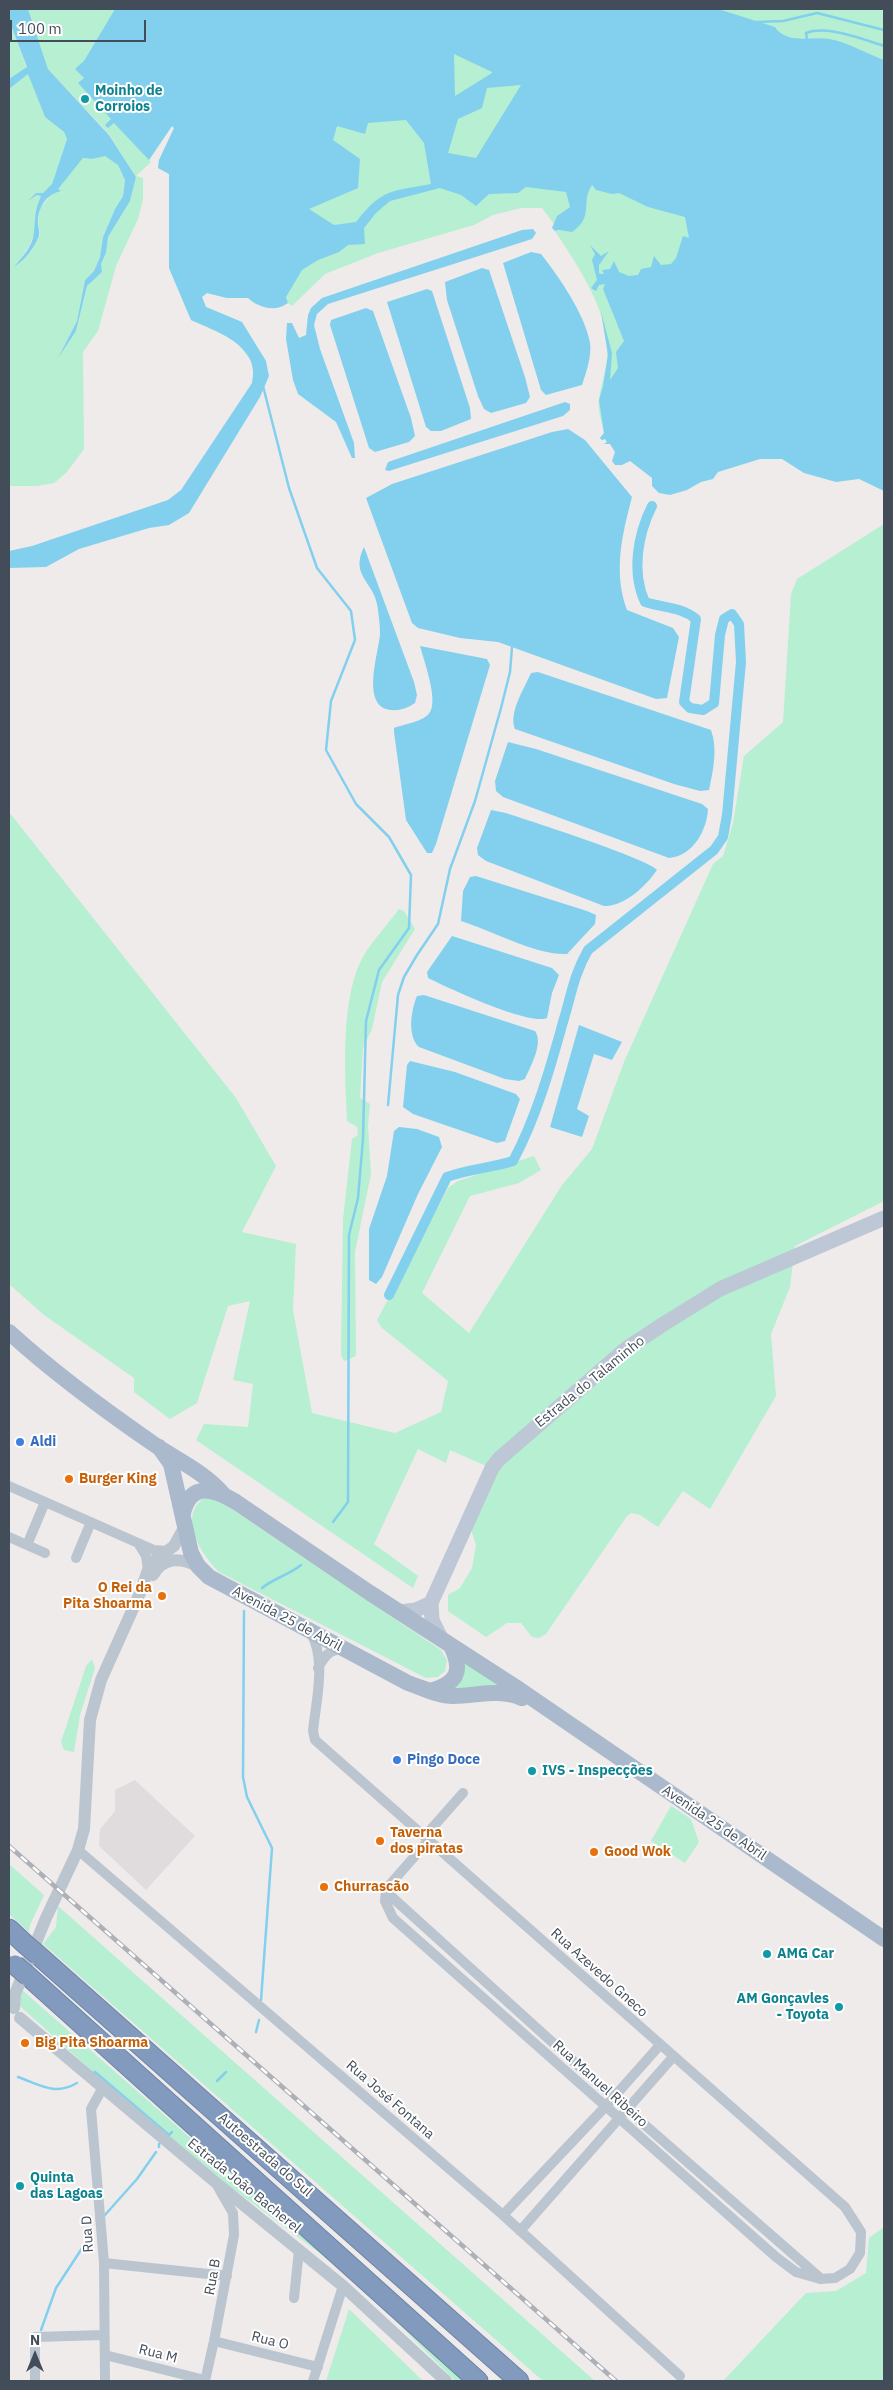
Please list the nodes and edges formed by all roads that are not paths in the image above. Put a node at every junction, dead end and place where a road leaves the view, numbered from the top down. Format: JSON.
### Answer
{"nodes":[{"id":1,"x":884,"y":1218,"type":"edge"},
{"id":2,"x":9,"y":1332,"type":"edge"},
{"id":3,"x":159,"y":1447,"type":"junction"},
{"id":4,"x":9,"y":1486,"type":"edge"},
{"id":5,"x":223,"y":1494,"type":"junction"},
{"id":6,"x":45,"y":1502,"type":"junction"},
{"id":7,"x":184,"y":1521,"type":"junction"},
{"id":8,"x":91,"y":1522,"type":"junction"},
{"id":9,"x":9,"y":1537,"type":"edge"},
{"id":10,"x":138,"y":1543,"type":"junction"},
{"id":11,"x":27,"y":1545,"type":"junction"},
{"id":12,"x":168,"y":1550,"type":"junction"},
{"id":13,"x":45,"y":1553,"type":"dead end"},
{"id":14,"x":76,"y":1558,"type":"dead end"},
{"id":15,"x":198,"y":1566,"type":"junction"},
{"id":16,"x":148,"y":1570,"type":"junction"},
{"id":17,"x":140,"y":1593,"type":"junction"},
{"id":18,"x":431,"y":1603,"type":"junction"},
{"id":19,"x":400,"y":1612,"type":"junction"},
{"id":20,"x":309,"y":1630,"type":"junction"},
{"id":21,"x":446,"y":1643,"type":"junction"},
{"id":22,"x":346,"y":1650,"type":"junction"},
{"id":23,"x":318,"y":1668,"type":"junction"},
{"id":24,"x":430,"y":1691,"type":"junction"},
{"id":25,"x":543,"y":1707,"type":"junction"},
{"id":26,"x":463,"y":1793,"type":"dead end"},
{"id":27,"x":427,"y":1838,"type":"junction"},
{"id":28,"x":78,"y":1850,"type":"junction"},
{"id":29,"x":386,"y":1889,"type":"junction"},
{"id":30,"x":9,"y":1929,"type":"edge"},
{"id":31,"x":884,"y":1939,"type":"edge"},
{"id":32,"x":17,"y":1967,"type":"edge"},
{"id":33,"x":13,"y":2014,"type":"edge"},
{"id":34,"x":660,"y":2045,"type":"junction"},
{"id":35,"x":673,"y":2057,"type":"junction"},
{"id":36,"x":102,"y":2089,"type":"junction"},
{"id":37,"x":614,"y":2098,"type":"junction"},
{"id":38,"x":605,"y":2107,"type":"junction"},
{"id":39,"x":627,"y":2110,"type":"junction"},
{"id":40,"x":618,"y":2119,"type":"junction"},
{"id":41,"x":214,"y":2182,"type":"junction"},
{"id":42,"x":503,"y":2215,"type":"junction"},
{"id":43,"x":520,"y":2230,"type":"junction"},
{"id":44,"x":299,"y":2250,"type":"junction"},
{"id":45,"x":104,"y":2264,"type":"junction"},
{"id":46,"x":227,"y":2276,"type":"junction"},
{"id":47,"x":820,"y":2278,"type":"junction"},
{"id":48,"x":343,"y":2286,"type":"junction"},
{"id":49,"x":294,"y":2298,"type":"dead end"},
{"id":50,"x":104,"y":2335,"type":"junction"},
{"id":51,"x":214,"y":2341,"type":"junction"},
{"id":52,"x":105,"y":2355,"type":"junction"},
{"id":53,"x":318,"y":2367,"type":"junction"},
{"id":54,"x":680,"y":2376,"type":"dead end"},
{"id":55,"x":205,"y":2380,"type":"edge"},
{"id":56,"x":35,"y":2381,"type":"edge"},
{"id":57,"x":105,"y":2381,"type":"edge"},
{"id":58,"x":313,"y":2381,"type":"edge"},
{"id":59,"x":446,"y":2381,"type":"edge"},
{"id":60,"x":478,"y":2381,"type":"edge"},
{"id":61,"x":519,"y":2381,"type":"edge"}],
"edges":[{"from":1,"to":18,"type":"main road","name":"Estrada do Talaminho"},
{"from":2,"to":3,"type":"main road","name":"Avenida 25 de Abril"},
{"from":3,"to":5,"type":"main road","name":"Avenida 25 de Abril"},
{"from":3,"to":7,"type":"main road","name":"Avenida 25 de Abril"},
{"from":4,"to":6,"type":"street"},
{"from":5,"to":7,"type":"main road","name":"Avenida 25 de Abril"},
{"from":5,"to":19,"type":"main road","name":"Avenida 25 de Abril"},
{"from":6,"to":8,"type":"street"},
{"from":6,"to":11,"type":"street"},
{"from":7,"to":12,"type":"street"},
{"from":7,"to":15,"type":"main road","name":"Avenida 25 de Abril"},
{"from":8,"to":10,"type":"street"},
{"from":8,"to":14,"type":"street"},
{"from":9,"to":11,"type":"street"},
{"from":10,"to":12,"type":"street"},
{"from":10,"to":16,"type":"street"},
{"from":11,"to":13,"type":"street"},
{"from":12,"to":16,"type":"street"},
{"from":15,"to":17,"type":"street"},
{"from":15,"to":20,"type":"main road","name":"Avenida 25 de Abril"},
{"from":16,"to":17,"type":"street"},
{"from":17,"to":28,"type":"street"},
{"from":18,"to":19,"type":"main road"},
{"from":18,"to":21,"type":"main road"},
{"from":19,"to":21,"type":"main road","name":"Avenida 25 de Abril"},
{"from":20,"to":22,"type":"main road","name":"Avenida 25 de Abril"},
{"from":20,"to":23,"type":"street","name":"Rua Azevedo Gneco"},
{"from":21,"to":24,"type":"main road"},
{"from":21,"to":25,"type":"main road","name":"Avenida 25 de Abril"},
{"from":22,"to":23,"type":"street"},
{"from":22,"to":24,"type":"main road","name":"Avenida 25 de Abril"},
{"from":23,"to":27,"type":"street","name":"Rua Azevedo Gneco"},
{"from":24,"to":25,"type":"main road","name":"Avenida 25 de Abril"},
{"from":25,"to":31,"type":"main road","name":"Avenida 25 de Abril"},
{"from":26,"to":27,"type":"street"},
{"from":27,"to":29,"type":"street"},
{"from":27,"to":34,"type":"street","name":"Rua Azevedo Gneco"},
{"from":28,"to":33,"type":"street"},
{"from":28,"to":42,"type":"street","name":"Rua José Fontana"},
{"from":29,"to":37,"type":"street"},
{"from":29,"to":38,"type":"street","name":"Rua Manuel Ribeiro"},
{"from":30,"to":61,"type":"highway","name":"Autoestrada do Sul"},
{"from":32,"to":60,"type":"highway","name":"Autoestrada do Sul"},
{"from":33,"to":36,"type":"street","name":"Estrada João Bacherel"},
{"from":34,"to":35,"type":"street","name":"Rua Azevedo Gneco"},
{"from":34,"to":37,"type":"street"},
{"from":35,"to":39,"type":"street"},
{"from":35,"to":47,"type":"street","name":"Rua Azevedo Gneco"},
{"from":36,"to":41,"type":"street","name":"Estrada João Bacherel"},
{"from":36,"to":45,"type":"street","name":"Rua D"},
{"from":37,"to":38,"type":"street"},
{"from":37,"to":39,"type":"street"},
{"from":38,"to":40,"type":"street","name":"Rua Manuel Ribeiro"},
{"from":38,"to":42,"type":"street"},
{"from":39,"to":40,"type":"street"},
{"from":39,"to":47,"type":"street"},
{"from":40,"to":43,"type":"street"},
{"from":40,"to":47,"type":"street","name":"Rua Manuel Ribeiro"},
{"from":41,"to":44,"type":"street","name":"Estrada João Bacherel"},
{"from":41,"to":46,"type":"street","name":"Rua B"},
{"from":42,"to":43,"type":"street","name":"Rua José Fontana"},
{"from":43,"to":54,"type":"street","name":"Rua José Fontana"},
{"from":44,"to":48,"type":"street","name":"Estrada João Bacherel"},
{"from":44,"to":49,"type":"street"},
{"from":45,"to":46,"type":"street"},
{"from":45,"to":50,"type":"street","name":"Rua D"},
{"from":46,"to":51,"type":"street","name":"Rua B"},
{"from":48,"to":53,"type":"street"},
{"from":48,"to":59,"type":"street","name":"Estrada João Bacherel"},
{"from":50,"to":52,"type":"street","name":"Rua D"},
{"from":50,"to":56,"type":"street"},
{"from":51,"to":53,"type":"street","name":"Rua O"},
{"from":51,"to":55,"type":"street","name":"Rua B"},
{"from":52,"to":55,"type":"street","name":"Rua M"},
{"from":52,"to":57,"type":"street","name":"Rua D"},
{"from":53,"to":58,"type":"street"}]}
